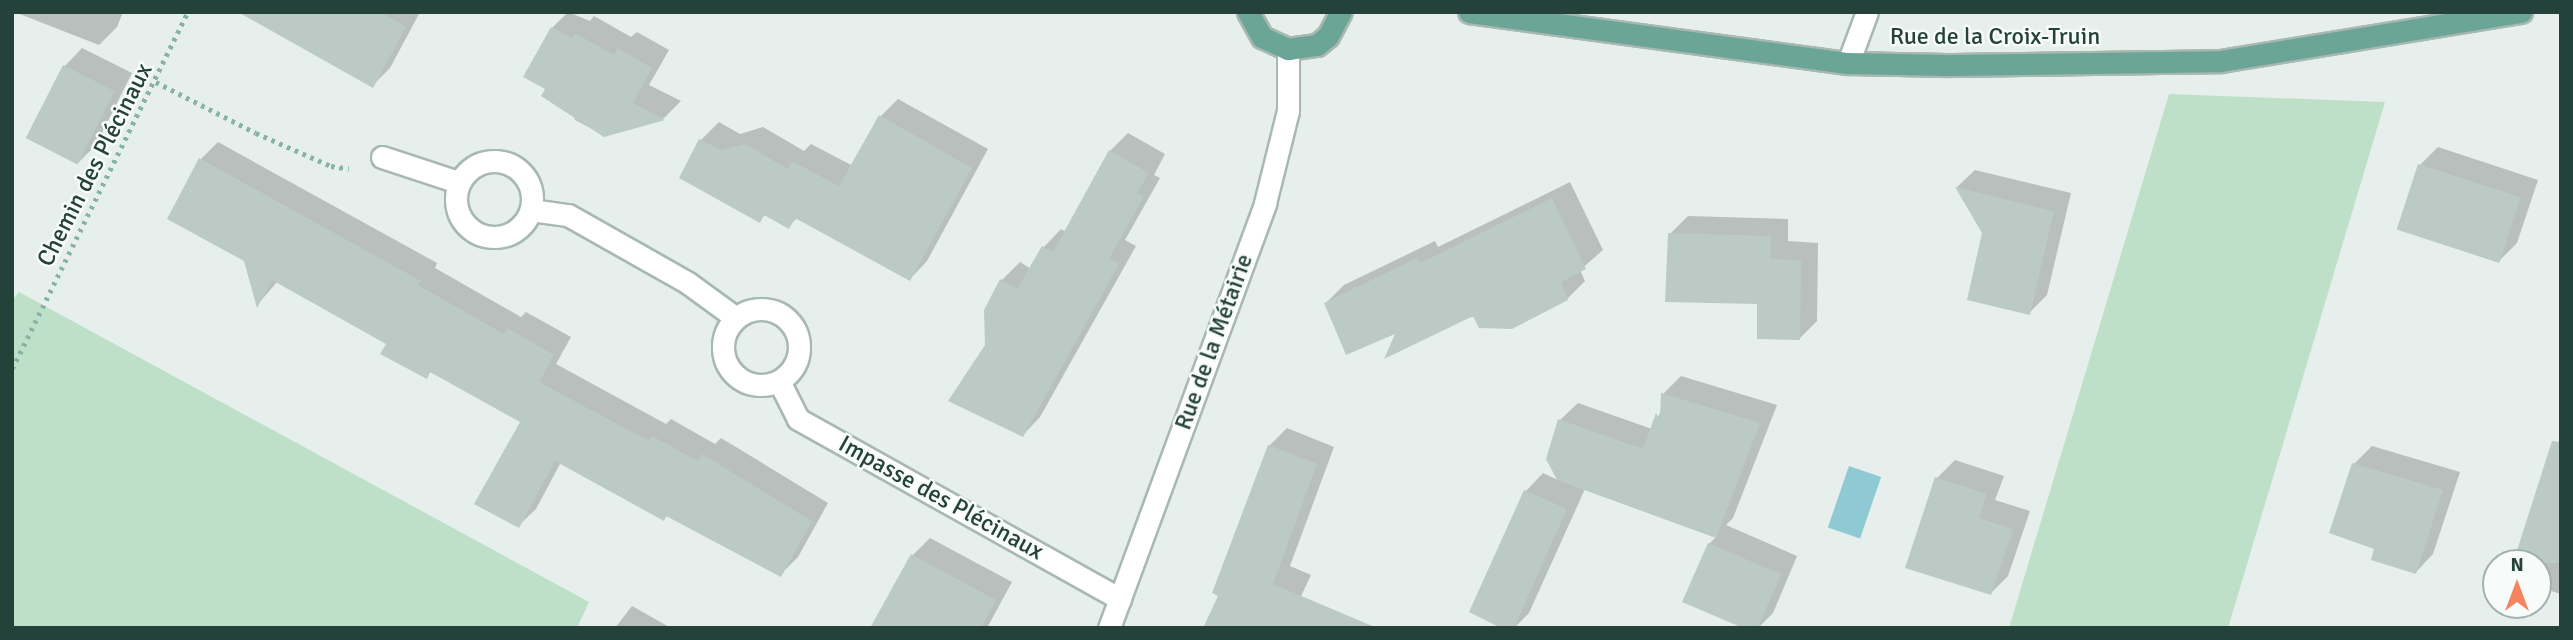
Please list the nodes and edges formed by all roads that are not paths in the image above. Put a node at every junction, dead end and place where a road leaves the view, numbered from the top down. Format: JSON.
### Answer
{"nodes":[{"id":1,"x":1248,"y":12,"type":"edge"},
{"id":2,"x":1341,"y":12,"type":"edge"},
{"id":3,"x":1469,"y":12,"type":"edge"},
{"id":4,"x":1867,"y":12,"type":"edge"},
{"id":5,"x":2521,"y":12,"type":"edge"},
{"id":6,"x":1288,"y":49,"type":"junction"},
{"id":7,"x":1848,"y":63,"type":"junction"},
{"id":8,"x":382,"y":157,"type":"road end"},
{"id":9,"x":458,"y":182,"type":"junction"},
{"id":10,"x":531,"y":210,"type":"junction"},
{"id":11,"x":736,"y":318,"type":"junction"},
{"id":12,"x":779,"y":381,"type":"junction"},
{"id":13,"x":1120,"y":599,"type":"junction"},
{"id":14,"x":1109,"y":628,"type":"edge"}],
"edges":[{"from":1,"to":6,"type":"main road"},
{"from":2,"to":6,"type":"main road"},
{"from":3,"to":7,"type":"main road","name":"Rue de la Croix-Truin"},
{"from":4,"to":7,"type":"street"},
{"from":5,"to":7,"type":"main road","name":"Rue de la Croix-Truin"},
{"from":6,"to":13,"type":"street","name":"Rue de la Métairie"},
{"from":8,"to":9,"type":"street"},
{"from":9,"to":10,"type":"street"},
{"from":9,"to":10,"type":"street"},
{"from":10,"to":11,"type":"street"},
{"from":11,"to":12,"type":"street"},
{"from":11,"to":12,"type":"street"},
{"from":12,"to":13,"type":"street","name":"Impasse des Plécinaux"},
{"from":13,"to":14,"type":"street","name":"Rue de la Métairie"}]}
